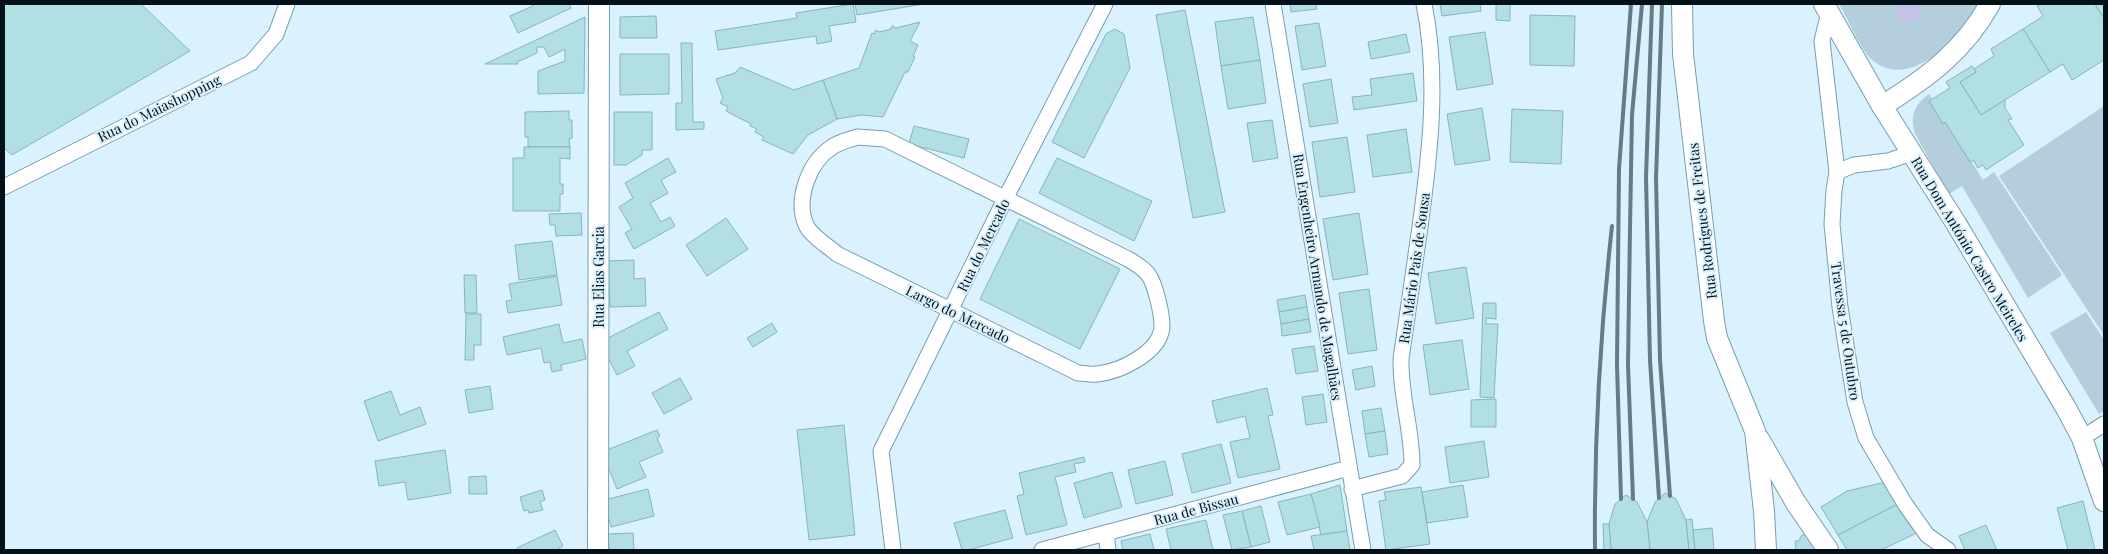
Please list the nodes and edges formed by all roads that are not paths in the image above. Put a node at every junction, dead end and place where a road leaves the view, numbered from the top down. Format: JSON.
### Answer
{"nodes":[{"id":1,"x":287,"y":4,"type":"edge"},
{"id":2,"x":599,"y":4,"type":"edge"},
{"id":3,"x":1105,"y":4,"type":"edge"},
{"id":4,"x":1273,"y":4,"type":"edge"},
{"id":5,"x":1424,"y":4,"type":"edge"},
{"id":6,"x":1682,"y":4,"type":"edge"},
{"id":7,"x":1990,"y":4,"type":"edge"},
{"id":8,"x":1826,"y":8,"type":"edge"},
{"id":9,"x":1882,"y":106,"type":"junction"},
{"id":10,"x":1912,"y":153,"type":"junction"},
{"id":11,"x":1837,"y":172,"type":"junction"},
{"id":12,"x":4,"y":187,"type":"edge"},
{"id":13,"x":1005,"y":199,"type":"junction"},
{"id":14,"x":950,"y":310,"type":"junction"},
{"id":15,"x":2104,"y":424,"type":"edge"},
{"id":16,"x":1754,"y":431,"type":"junction"},
{"id":17,"x":2082,"y":438,"type":"junction"},
{"id":18,"x":1349,"y":468,"type":"junction"},
{"id":19,"x":1352,"y":489,"type":"junction"},
{"id":20,"x":2104,"y":501,"type":"edge"},
{"id":21,"x":1796,"y":503,"type":"junction"},
{"id":22,"x":1764,"y":511,"type":"junction"},
{"id":23,"x":1106,"y":533,"type":"junction"},
{"id":24,"x":598,"y":550,"type":"edge"},
{"id":25,"x":893,"y":550,"type":"edge"},
{"id":26,"x":1042,"y":550,"type":"edge"},
{"id":27,"x":1108,"y":550,"type":"edge"},
{"id":28,"x":1362,"y":550,"type":"edge"},
{"id":29,"x":1766,"y":550,"type":"edge"},
{"id":30,"x":1828,"y":550,"type":"edge"},
{"id":31,"x":1948,"y":550,"type":"edge"}],
"edges":[{"from":1,"to":12,"type":"street","name":"Rua do Maiashopping"},
{"from":2,"to":24,"type":"main road","name":"Rua Elias Garcia"},
{"from":3,"to":13,"type":"street","name":"Rua do Mercado"},
{"from":4,"to":18,"type":"street","name":"Rua Engenheiro Armando de Magalhães"},
{"from":5,"to":19,"type":"street","name":"Rua Mário Pais de Sousa"},
{"from":6,"to":16,"type":"main road","name":"Rua Rodrigues de Freitas"},
{"from":7,"to":9,"type":"main road"},
{"from":8,"to":9,"type":"main road","name":"Rua Dom António Castro Meireles"},
{"from":8,"to":11,"type":"street","name":"Travessa 5 de Outubro"},
{"from":9,"to":10,"type":"main road","name":"Rua Dom António Castro Meireles"},
{"from":10,"to":11,"type":"street"},
{"from":10,"to":17,"type":"main road","name":"Rua Dom António Castro Meireles"},
{"from":11,"to":31,"type":"street","name":"Travessa 5 de Outubro"},
{"from":13,"to":14,"type":"street","name":"Rua do Mercado"},
{"from":13,"to":14,"type":"street","name":"Largo do Mercado"},
{"from":13,"to":14,"type":"street","name":"Largo do Mercado"},
{"from":14,"to":25,"type":"street","name":"Rua do Mercado"},
{"from":15,"to":17,"type":"street"},
{"from":16,"to":21,"type":"main road","name":"Rua Rodrigues de Freitas"},
{"from":16,"to":22,"type":"main road","name":"Rua Rodrigues de Freitas"},
{"from":17,"to":20,"type":"main road","name":"Rua Dom António Castro Meireles"},
{"from":18,"to":19,"type":"street","name":"Rua Engenheiro Armando de Magalhães"},
{"from":18,"to":23,"type":"street","name":"Rua de Bissau"},
{"from":19,"to":28,"type":"street","name":"Rua Engenheiro Armando de Magalhães"},
{"from":21,"to":22,"type":"main road"},
{"from":21,"to":30,"type":"main road","name":"Rua Rodrigues de Freitas"},
{"from":22,"to":29,"type":"main road","name":"Rua Rodrigues de Freitas"},
{"from":23,"to":26,"type":"street","name":"Rua de Bissau"},
{"from":23,"to":27,"type":"street"}]}
